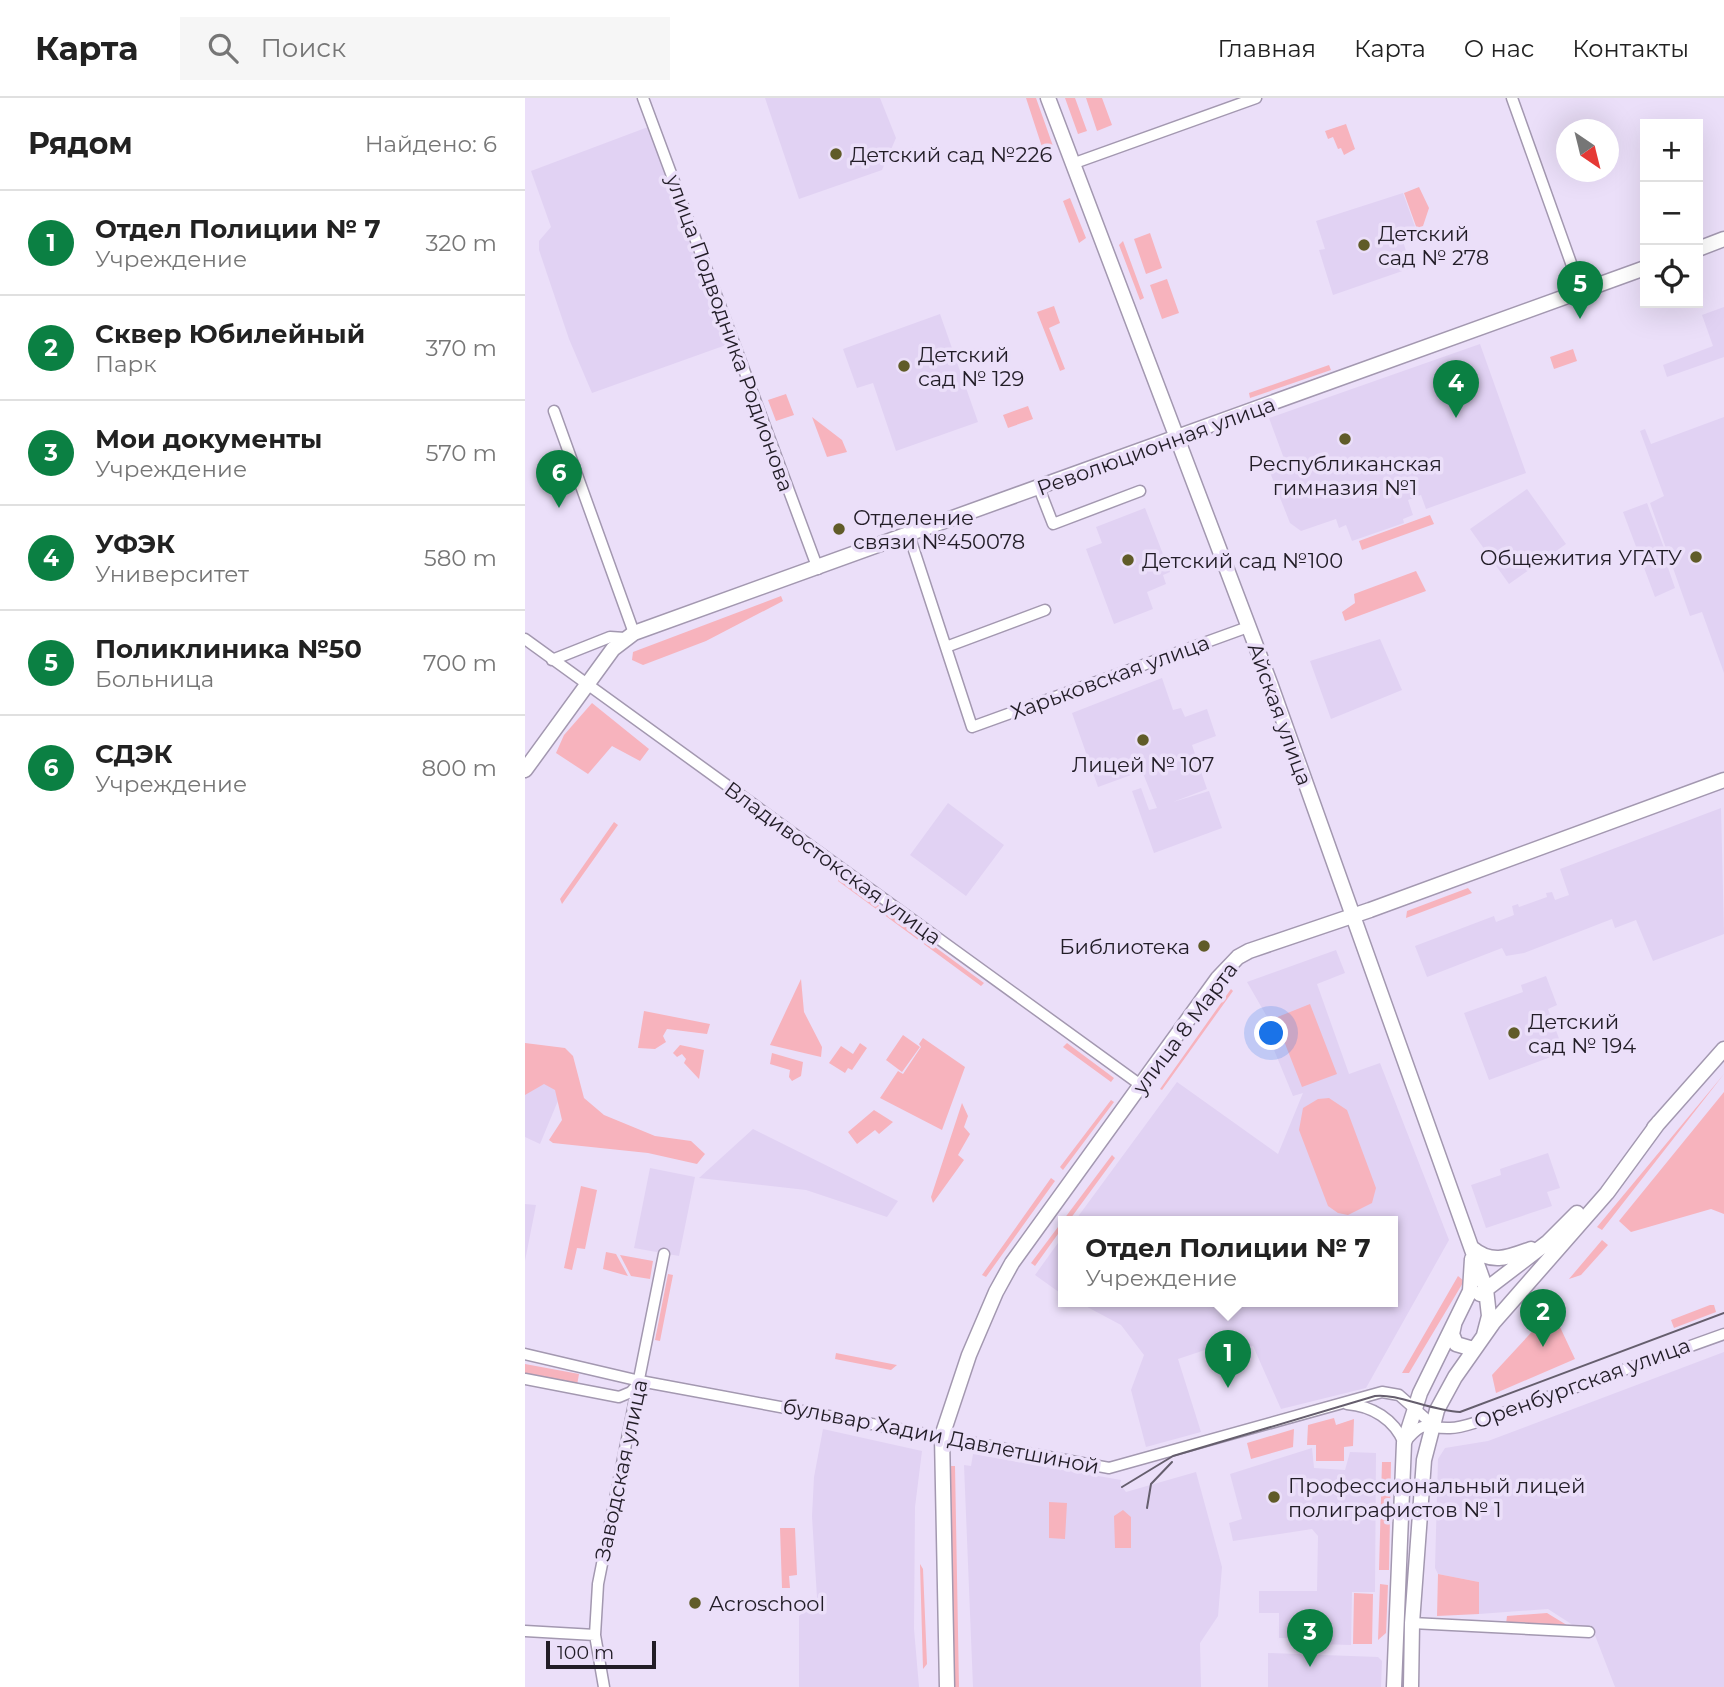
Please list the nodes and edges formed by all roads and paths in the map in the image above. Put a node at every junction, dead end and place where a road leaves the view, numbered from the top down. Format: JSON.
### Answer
{"nodes":[{"id":1,"x":643,"y":98,"type":"edge"},
{"id":2,"x":1048,"y":98,"type":"edge"},
{"id":3,"x":1256,"y":98,"type":"edge"},
{"id":4,"x":1512,"y":98,"type":"edge"},
{"id":5,"x":1072,"y":164,"type":"junction"},
{"id":6,"x":1724,"y":239,"type":"edge"},
{"id":7,"x":1703,"y":246,"type":"edge"},
{"id":8,"x":1640,"y":270,"type":"edge"},
{"id":9,"x":1581,"y":291,"type":"junction"},
{"id":10,"x":554,"y":411,"type":"dead end"},
{"id":11,"x":1177,"y":438,"type":"junction"},
{"id":12,"x":1038,"y":488,"type":"junction"},
{"id":13,"x":1140,"y":491,"type":"dead end"},
{"id":14,"x":909,"y":535,"type":"junction"},
{"id":15,"x":818,"y":569,"type":"junction"},
{"id":16,"x":1045,"y":610,"type":"dead end"},
{"id":17,"x":1248,"y":627,"type":"junction"},
{"id":18,"x":629,"y":636,"type":"junction"},
{"id":19,"x":525,"y":639,"type":"edge"},
{"id":20,"x":946,"y":647,"type":"junction"},
{"id":21,"x":552,"y":660,"type":"junction"},
{"id":22,"x":585,"y":686,"type":"junction"},
{"id":23,"x":525,"y":770,"type":"edge"},
{"id":24,"x":1724,"y":780,"type":"edge"},
{"id":25,"x":1350,"y":916,"type":"junction"},
{"id":26,"x":1724,"y":1049,"type":"edge"},
{"id":27,"x":1142,"y":1086,"type":"junction"},
{"id":28,"x":1659,"y":1122,"type":"junction"},
{"id":29,"x":1548,"y":1242,"type":"junction"},
{"id":30,"x":1471,"y":1248,"type":"junction"},
{"id":31,"x":664,"y":1254,"type":"dead end"},
{"id":32,"x":1486,"y":1289,"type":"junction"},
{"id":33,"x":1457,"y":1319,"type":"junction"},
{"id":34,"x":1724,"y":1334,"type":"edge"},
{"id":35,"x":1484,"y":1335,"type":"junction"},
{"id":36,"x":1473,"y":1349,"type":"junction"},
{"id":37,"x":525,"y":1354,"type":"edge"},
{"id":38,"x":594,"y":1369,"type":"junction"},
{"id":39,"x":525,"y":1379,"type":"edge"},
{"id":40,"x":640,"y":1381,"type":"junction"},
{"id":41,"x":592,"y":1392,"type":"junction"},
{"id":42,"x":618,"y":1397,"type":"junction"},
{"id":43,"x":1337,"y":1404,"type":"junction"},
{"id":44,"x":1415,"y":1409,"type":"junction"},
{"id":45,"x":633,"y":1413,"type":"junction"},
{"id":46,"x":1433,"y":1425,"type":"junction"},
{"id":47,"x":942,"y":1436,"type":"junction"},
{"id":48,"x":1404,"y":1443,"type":"junction"},
{"id":49,"x":1400,"y":1529,"type":"junction"},
{"id":50,"x":1420,"y":1530,"type":"junction"},
{"id":51,"x":1412,"y":1623,"type":"junction"},
{"id":52,"x":525,"y":1631,"type":"edge"},
{"id":53,"x":1589,"y":1632,"type":"dead end"},
{"id":54,"x":595,"y":1635,"type":"junction"},
{"id":55,"x":604,"y":1687,"type":"edge"},
{"id":56,"x":947,"y":1687,"type":"edge"},
{"id":57,"x":1394,"y":1687,"type":"edge"},
{"id":58,"x":1411,"y":1687,"type":"edge"}],
"edges":[{"from":1,"to":15,"type":"street","name":"улица Подводника Родионова"},
{"from":2,"to":5,"type":"main road","name":"Айская улица"},
{"from":3,"to":5,"type":"street"},
{"from":4,"to":9,"type":"street"},
{"from":5,"to":11,"type":"main road","name":"Айская улица"},
{"from":6,"to":7,"type":"main road"},
{"from":8,"to":9,"type":"main road","name":"Революционная улица"},
{"from":9,"to":11,"type":"main road","name":"Революционная улица"},
{"from":10,"to":18,"type":"street"},
{"from":11,"to":12,"type":"main road","name":"Революционная улица"},
{"from":11,"to":17,"type":"main road","name":"Айская улица"},
{"from":12,"to":13,"type":"street"},
{"from":12,"to":14,"type":"main road","name":"Революционная улица"},
{"from":14,"to":15,"type":"main road","name":"Революционная улица"},
{"from":14,"to":20,"type":"street"},
{"from":15,"to":18,"type":"main road","name":"Революционная улица"},
{"from":16,"to":20,"type":"street"},
{"from":17,"to":20,"type":"street","name":"Харьковская улица"},
{"from":17,"to":25,"type":"main road","name":"Айская улица"},
{"from":18,"to":21,"type":"street"},
{"from":18,"to":22,"type":"main road"},
{"from":19,"to":21,"type":"street","name":"Владивостокская улица"},
{"from":21,"to":22,"type":"street","name":"Владивостокская улица"},
{"from":22,"to":23,"type":"main road"},
{"from":22,"to":27,"type":"street","name":"Владивостокская улица"},
{"from":24,"to":25,"type":"main road","name":"улица 8 Марта"},
{"from":25,"to":27,"type":"main road","name":"улица 8 Марта"},
{"from":25,"to":30,"type":"main road","name":"Айская улица"},
{"from":26,"to":28,"type":"main road"},
{"from":27,"to":47,"type":"main road","name":"улица 8 Марта"},
{"from":28,"to":29,"type":"main road"},
{"from":28,"to":35,"type":"main road"},
{"from":29,"to":30,"type":"main road"},
{"from":29,"to":32,"type":"main road"},
{"from":30,"to":32,"type":"main road","name":"Айская улица"},
{"from":30,"to":33,"type":"main road"},
{"from":31,"to":40,"type":"street","name":"Заводская улица"},
{"from":32,"to":33,"type":"main road"},
{"from":32,"to":35,"type":"main road","name":"Айская улица"},
{"from":33,"to":36,"type":"main road"},
{"from":33,"to":44,"type":"main road"},
{"from":34,"to":46,"type":"street","name":"Оренбургская улица"},
{"from":35,"to":36,"type":"main road"},
{"from":36,"to":46,"type":"main road"},
{"from":37,"to":38,"type":"street","name":"бульвар Хадии Давлетшиной"},
{"from":38,"to":40,"type":"street","name":"бульвар Хадии Давлетшиной"},
{"from":38,"to":41,"type":"street"},
{"from":39,"to":41,"type":"street"},
{"from":40,"to":42,"type":"street"},
{"from":40,"to":45,"type":"street","name":"Заводская улица"},
{"from":40,"to":47,"type":"street","name":"бульвар Хадии Давлетшиной"},
{"from":41,"to":42,"type":"street"},
{"from":42,"to":45,"type":"street"},
{"from":43,"to":44,"type":"street","name":"бульвар Хадии Давлетшиной"},
{"from":43,"to":47,"type":"street","name":"бульвар Хадии Давлетшиной"},
{"from":43,"to":48,"type":"street"},
{"from":44,"to":46,"type":"street","name":"бульвар Хадии Давлетшиной"},
{"from":44,"to":48,"type":"main road"},
{"from":45,"to":54,"type":"street","name":"Заводская улица"},
{"from":46,"to":48,"type":"street"},
{"from":46,"to":50,"type":"main road"},
{"from":47,"to":56,"type":"main road","name":"улица 8 Марта"},
{"from":48,"to":49,"type":"main road"},
{"from":49,"to":50,"type":"main road"},
{"from":49,"to":57,"type":"main road"},
{"from":50,"to":51,"type":"main road"},
{"from":51,"to":53,"type":"street"},
{"from":51,"to":58,"type":"main road"},
{"from":52,"to":54,"type":"street"},
{"from":54,"to":55,"type":"street","name":"Заводская улица"}]}
